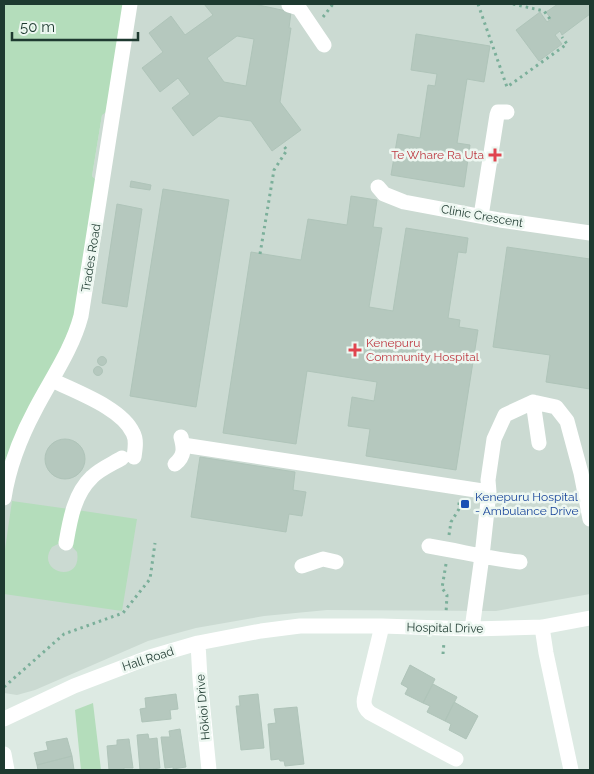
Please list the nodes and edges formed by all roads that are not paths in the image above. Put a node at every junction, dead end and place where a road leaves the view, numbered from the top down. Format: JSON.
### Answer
{"nodes":[{"id":1,"x":130,"y":4,"type":"edge"},
{"id":2,"x":290,"y":5,"type":"edge"},
{"id":3,"x":324,"y":45,"type":"dead end"},
{"id":4,"x":506,"y":112,"type":"dead end"},
{"id":5,"x":378,"y":187,"type":"dead end"},
{"id":6,"x":481,"y":216,"type":"junction"},
{"id":7,"x":590,"y":233,"type":"edge"},
{"id":8,"x":52,"y":380,"type":"junction"},
{"id":9,"x":533,"y":402,"type":"junction"},
{"id":10,"x":539,"y":443,"type":"dead end"},
{"id":11,"x":175,"y":464,"type":"dead end"},
{"id":12,"x":489,"y":492,"type":"junction"},
{"id":13,"x":4,"y":498,"type":"edge"},
{"id":14,"x":590,"y":513,"type":"edge"},
{"id":15,"x":66,"y":543,"type":"dead end"},
{"id":16,"x":429,"y":546,"type":"dead end"},
{"id":17,"x":482,"y":556,"type":"junction"},
{"id":18,"x":336,"y":562,"type":"dead end"},
{"id":19,"x":520,"y":562,"type":"dead end"},
{"id":20,"x":302,"y":566,"type":"dead end"},
{"id":21,"x":590,"y":618,"type":"edge"},
{"id":22,"x":300,"y":626,"type":"joint"},
{"id":23,"x":382,"y":626,"type":"junction"},
{"id":24,"x":542,"y":626,"type":"junction"},
{"id":25,"x":472,"y":629,"type":"junction"},
{"id":26,"x":198,"y":643,"type":"junction"},
{"id":27,"x":4,"y":719,"type":"edge"},
{"id":28,"x":4,"y":754,"type":"edge"},
{"id":29,"x":456,"y":759,"type":"dead end"},
{"id":30,"x":7,"y":770,"type":"edge"},
{"id":31,"x":209,"y":770,"type":"edge"},
{"id":32,"x":570,"y":770,"type":"edge"}],
"edges":[{"from":1,"to":8,"type":"street","name":"Trades Road"},
{"from":2,"to":3,"type":"street"},
{"from":4,"to":6,"type":"street"},
{"from":5,"to":6,"type":"street","name":"Clinic Crescent"},
{"from":6,"to":7,"type":"street","name":"Clinic Crescent"},
{"from":8,"to":13,"type":"street","name":"Trades Road"},
{"from":8,"to":15,"type":"street"},
{"from":9,"to":10,"type":"street"},
{"from":9,"to":12,"type":"street"},
{"from":9,"to":14,"type":"street"},
{"from":11,"to":12,"type":"street"},
{"from":12,"to":17,"type":"street"},
{"from":16,"to":17,"type":"street"},
{"from":17,"to":19,"type":"street"},
{"from":17,"to":25,"type":"street"},
{"from":18,"to":20,"type":"street"},
{"from":21,"to":24,"type":"street","name":"Hospital Drive"},
{"from":22,"to":23,"type":"street","name":"Hospital Drive"},
{"from":22,"to":26,"type":"street","name":"Hall Road"},
{"from":23,"to":25,"type":"street","name":"Hospital Drive"},
{"from":23,"to":29,"type":"street"},
{"from":24,"to":25,"type":"street","name":"Hospital Drive"},
{"from":24,"to":32,"type":"street"},
{"from":26,"to":27,"type":"street","name":"Hall Road"},
{"from":26,"to":31,"type":"street","name":"Hōkioi Drive"},
{"from":28,"to":30,"type":"street"}]}
